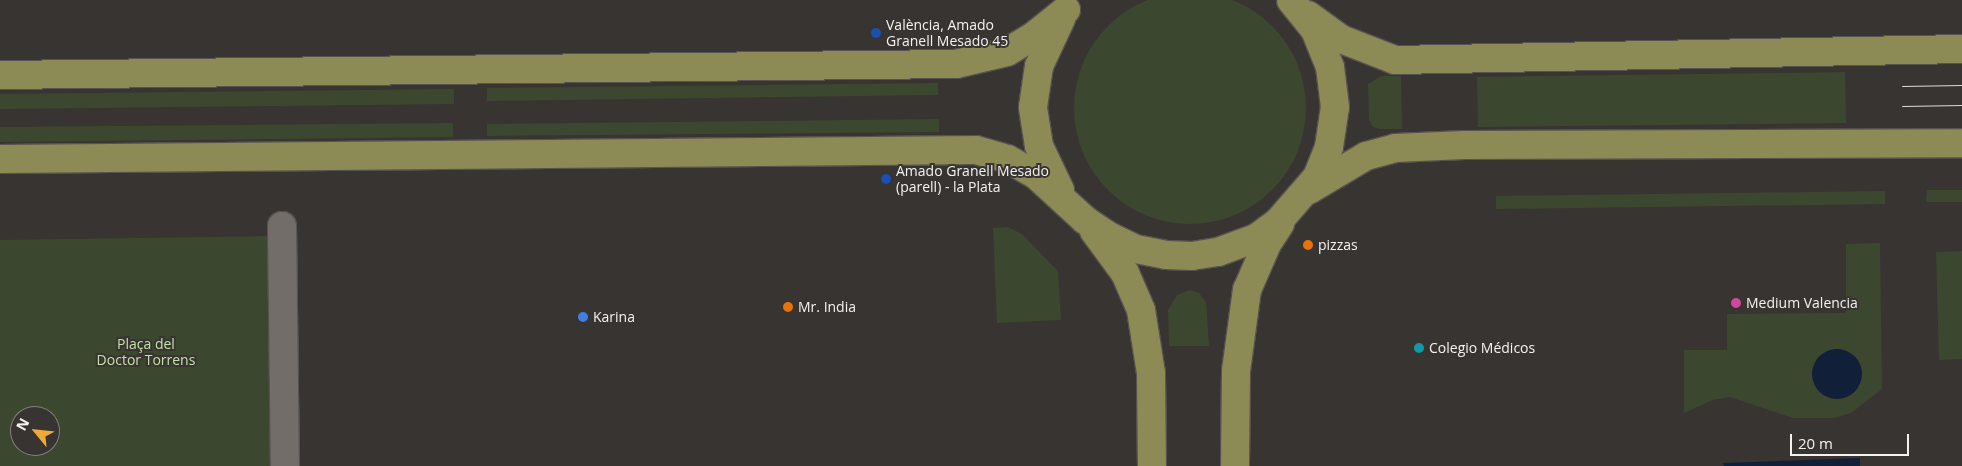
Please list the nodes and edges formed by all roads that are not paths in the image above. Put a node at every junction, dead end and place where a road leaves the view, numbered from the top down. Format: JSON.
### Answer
{"nodes":[{"id":1,"x":1294,"y":3,"type":"edge"},
{"id":2,"x":1070,"y":5,"type":"edge"},
{"id":3,"x":1962,"y":49,"type":"edge"},
{"id":4,"x":0,"y":75,"type":"edge"},
{"id":5,"x":1962,"y":143,"type":"edge"},
{"id":6,"x":0,"y":159,"type":"edge"},
{"id":7,"x":1305,"y":192,"type":"junction"},
{"id":8,"x":1076,"y":211,"type":"junction"},
{"id":9,"x":1287,"y":215,"type":"junction"},
{"id":10,"x":282,"y":226,"type":"dead end"},
{"id":11,"x":286,"y":466,"type":"edge"},
{"id":12,"x":1152,"y":466,"type":"edge"},
{"id":13,"x":1234,"y":466,"type":"edge"}],
"edges":[{"from":1,"to":3,"type":"main road"},
{"from":1,"to":7,"type":"main road"},
{"from":2,"to":4,"type":"main road"},
{"from":2,"to":8,"type":"main road"},
{"from":5,"to":7,"type":"main road"},
{"from":6,"to":8,"type":"main road"},
{"from":7,"to":9,"type":"main road"},
{"from":8,"to":9,"type":"main road"},
{"from":8,"to":12,"type":"main road"},
{"from":9,"to":13,"type":"main road"},
{"from":10,"to":11,"type":"street"}]}
